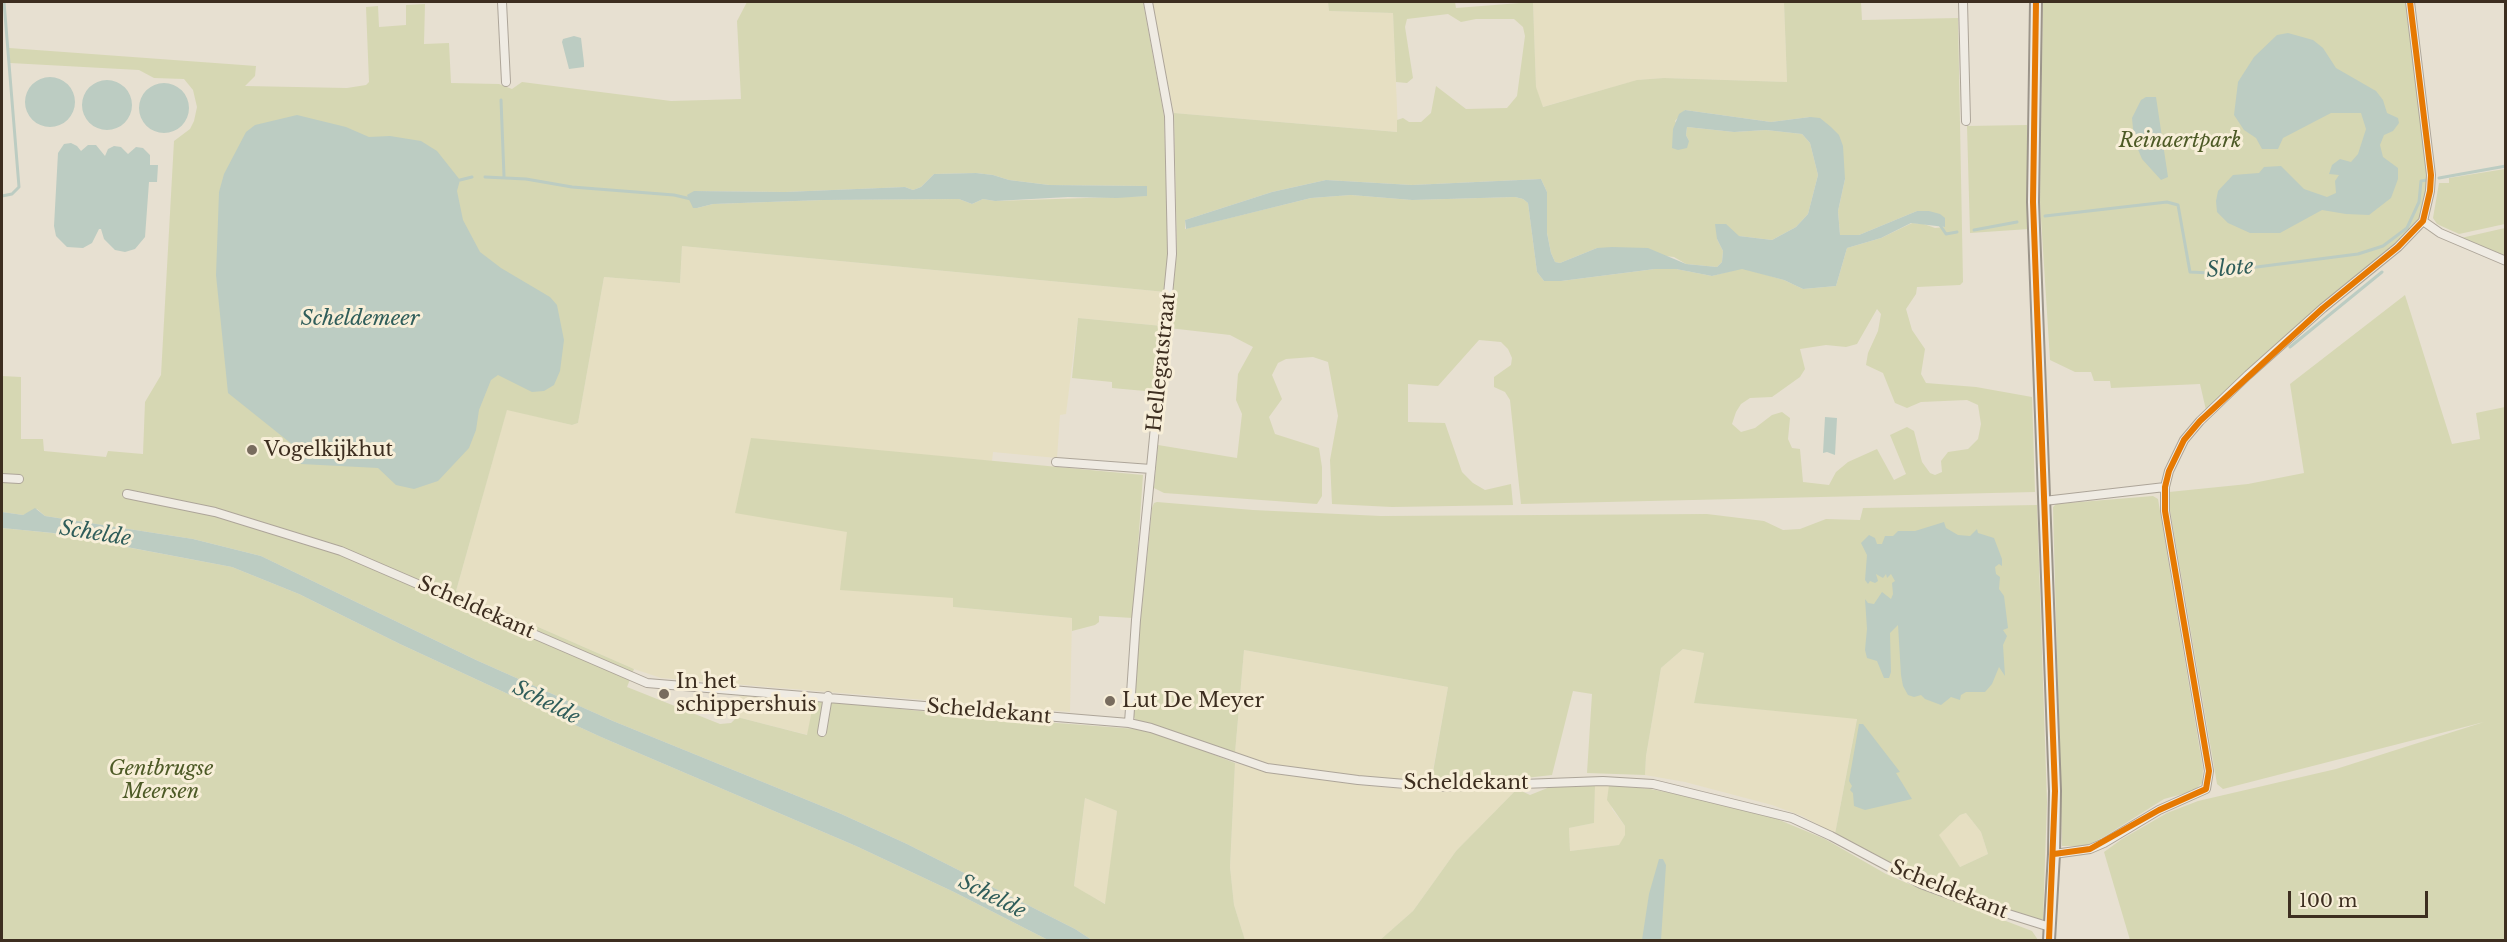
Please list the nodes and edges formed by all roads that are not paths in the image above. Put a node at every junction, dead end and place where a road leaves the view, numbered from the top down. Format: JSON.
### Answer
{"nodes":[{"id":1,"x":502,"y":2,"type":"edge"},
{"id":2,"x":1148,"y":2,"type":"edge"},
{"id":3,"x":1963,"y":2,"type":"edge"},
{"id":4,"x":2036,"y":2,"type":"edge"},
{"id":5,"x":2410,"y":2,"type":"edge"},
{"id":6,"x":506,"y":82,"type":"dead end"},
{"id":7,"x":1966,"y":121,"type":"dead end"},
{"id":8,"x":2423,"y":221,"type":"junction"},
{"id":9,"x":2505,"y":261,"type":"edge"},
{"id":10,"x":1056,"y":462,"type":"dead end"},
{"id":11,"x":1151,"y":469,"type":"junction"},
{"id":12,"x":2,"y":478,"type":"edge"},
{"id":13,"x":19,"y":480,"type":"dead end"},
{"id":14,"x":2165,"y":487,"type":"junction"},
{"id":15,"x":127,"y":494,"type":"dead end"},
{"id":16,"x":2044,"y":501,"type":"junction"},
{"id":17,"x":828,"y":696,"type":"junction"},
{"id":18,"x":1129,"y":723,"type":"junction"},
{"id":19,"x":822,"y":732,"type":"dead end"},
{"id":20,"x":2054,"y":854,"type":"junction"},
{"id":21,"x":2050,"y":927,"type":"junction"},
{"id":22,"x":2049,"y":940,"type":"edge"}],
"edges":[{"from":1,"to":6,"type":"street"},
{"from":2,"to":11,"type":"street","name":"Hellegatstraat"},
{"from":3,"to":7,"type":"street"},
{"from":4,"to":16,"type":"main road"},
{"from":5,"to":8,"type":"street"},
{"from":8,"to":9,"type":"street"},
{"from":8,"to":14,"type":"street"},
{"from":10,"to":11,"type":"street"},
{"from":11,"to":18,"type":"street","name":"Hellegatstraat"},
{"from":12,"to":13,"type":"street"},
{"from":14,"to":16,"type":"street"},
{"from":14,"to":20,"type":"street"},
{"from":15,"to":17,"type":"street","name":"Scheldekant"},
{"from":16,"to":20,"type":"main road"},
{"from":17,"to":18,"type":"street","name":"Scheldekant"},
{"from":17,"to":19,"type":"street"},
{"from":18,"to":21,"type":"street","name":"Scheldekant"},
{"from":20,"to":21,"type":"main road"},
{"from":21,"to":22,"type":"main road"}]}
